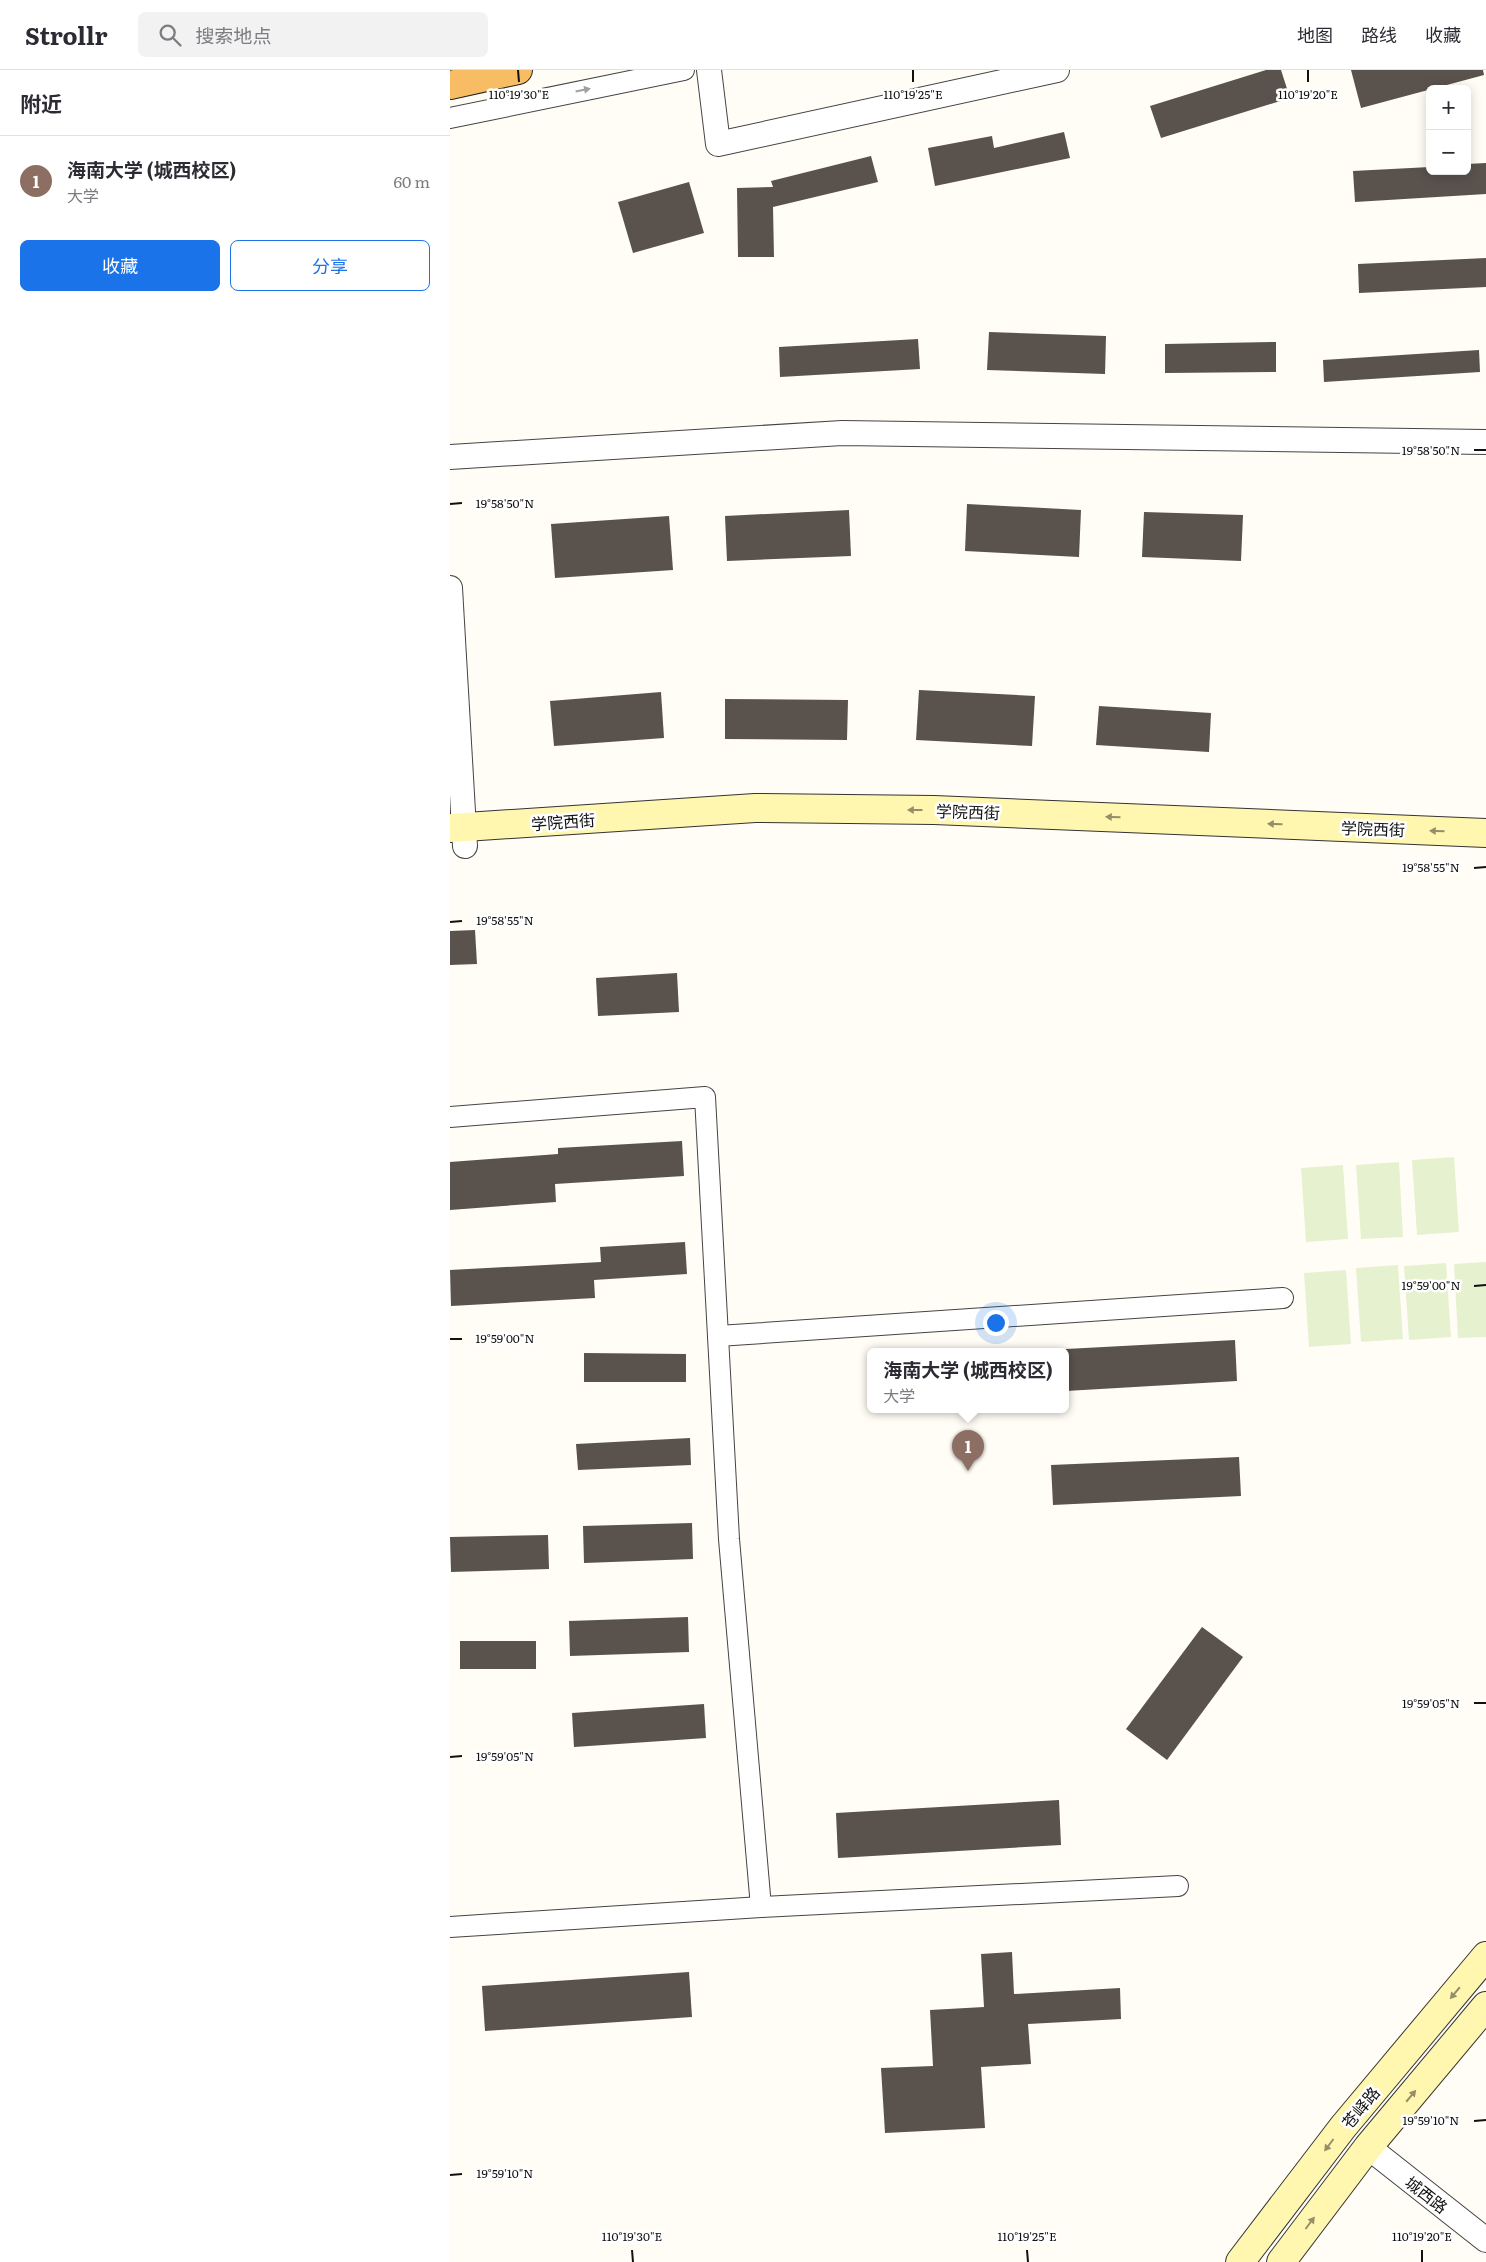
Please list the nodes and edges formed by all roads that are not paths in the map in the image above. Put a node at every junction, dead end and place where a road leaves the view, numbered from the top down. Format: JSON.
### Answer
{"nodes":[{"id":1,"x":518,"y":70,"type":"edge"},
{"id":2,"x":684,"y":70,"type":"edge"},
{"id":3,"x":709,"y":70,"type":"edge"},
{"id":4,"x":1057,"y":70,"type":"edge"},
{"id":5,"x":450,"y":85,"type":"edge"},
{"id":6,"x":450,"y":118,"type":"edge"},
{"id":7,"x":1486,"y":442,"type":"edge"},
{"id":8,"x":450,"y":457,"type":"edge"},
{"id":9,"x":450,"y":588,"type":"edge"},
{"id":10,"x":1486,"y":833,"type":"edge"},
{"id":11,"x":457,"y":837,"type":"edge"},
{"id":12,"x":1486,"y":852,"type":"edge"},
{"id":13,"x":450,"y":1117,"type":"edge"},
{"id":14,"x":1283,"y":1298,"type":"dead end"},
{"id":15,"x":718,"y":1336,"type":"junction"},
{"id":16,"x":1178,"y":1886,"type":"dead end"},
{"id":17,"x":761,"y":1907,"type":"junction"},
{"id":18,"x":450,"y":1927,"type":"edge"},
{"id":19,"x":1486,"y":1956,"type":"edge"},
{"id":20,"x":1486,"y":2006,"type":"edge"},
{"id":21,"x":1368,"y":2147,"type":"junction"},
{"id":22,"x":1486,"y":2240,"type":"edge"},
{"id":23,"x":1240,"y":2262,"type":"edge"},
{"id":24,"x":1281,"y":2262,"type":"edge"}],
"edges":[{"from":1,"to":5,"type":"highway"},
{"from":6,"to":2,"type":"street","one_way":true},
{"from":3,"to":4,"type":"street"},
{"from":7,"to":8,"type":"street"},
{"from":9,"to":11,"type":"street"},
{"from":10,"to":11,"type":"main road","name":"学院西街","one_way":true},
{"from":11,"to":12,"type":"main road","name":"学院西街"},
{"from":13,"to":15,"type":"street"},
{"from":14,"to":15,"type":"street"},
{"from":15,"to":17,"type":"street"},
{"from":16,"to":17,"type":"street"},
{"from":17,"to":18,"type":"street"},
{"from":19,"to":23,"type":"main road","name":"苍峄路","one_way":true},
{"from":21,"to":20,"type":"main road","name":"苍峄路","one_way":true},
{"from":21,"to":22,"type":"street","name":"城西路"},
{"from":24,"to":21,"type":"main road","name":"苍峄路","one_way":true}]}
